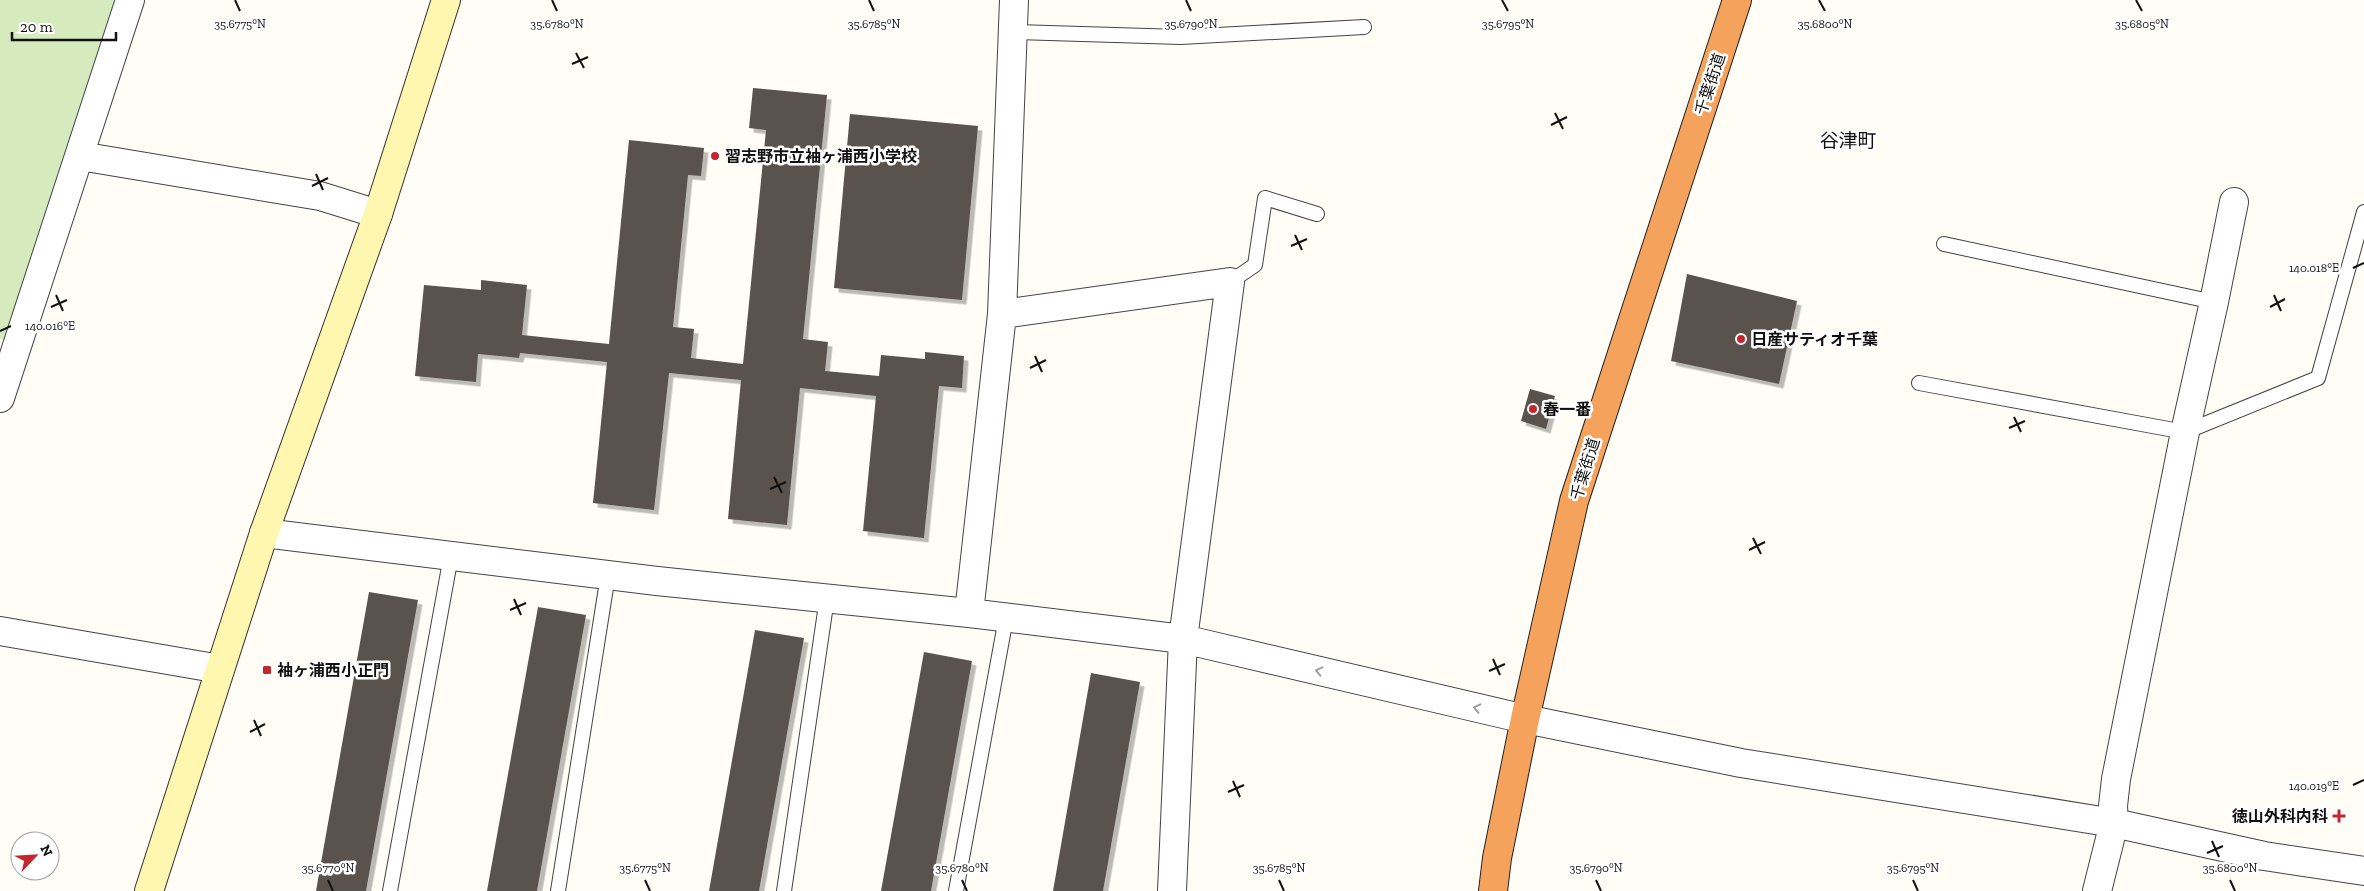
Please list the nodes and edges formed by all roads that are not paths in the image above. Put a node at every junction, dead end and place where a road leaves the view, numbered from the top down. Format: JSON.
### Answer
{"nodes":[{"id":1,"x":130,"y":0,"type":"edge"},
{"id":2,"x":446,"y":0,"type":"edge"},
{"id":3,"x":1014,"y":0,"type":"edge"},
{"id":4,"x":1737,"y":0,"type":"edge"},
{"id":5,"x":1364,"y":28,"type":"dead end"},
{"id":6,"x":1013,"y":32,"type":"junction"},
{"id":7,"x":80,"y":156,"type":"junction"},
{"id":8,"x":2234,"y":202,"type":"dead end"},
{"id":9,"x":2364,"y":212,"type":"edge"},
{"id":10,"x":378,"y":214,"type":"junction"},
{"id":11,"x":1317,"y":214,"type":"dead end"},
{"id":12,"x":1944,"y":244,"type":"dead end"},
{"id":13,"x":1230,"y":282,"type":"junction"},
{"id":14,"x":2214,"y":302,"type":"junction"},
{"id":15,"x":1002,"y":314,"type":"junction"},
{"id":16,"x":6,"y":360,"type":"edge"},
{"id":17,"x":1920,"y":383,"type":"dead end"},
{"id":18,"x":0,"y":398,"type":"edge"},
{"id":19,"x":2185,"y":432,"type":"junction"},
{"id":20,"x":264,"y":533,"type":"junction"},
{"id":21,"x":451,"y":556,"type":"junction"},
{"id":22,"x":608,"y":575,"type":"junction"},
{"id":23,"x":827,"y":598,"type":"junction"},
{"id":24,"x":969,"y":612,"type":"junction"},
{"id":25,"x":1006,"y":618,"type":"junction"},
{"id":26,"x":0,"y":630,"type":"edge"},
{"id":27,"x":1183,"y":639,"type":"junction"},
{"id":28,"x":220,"y":670,"type":"junction"},
{"id":29,"x":1525,"y":719,"type":"junction"},
{"id":30,"x":2114,"y":823,"type":"junction"},
{"id":31,"x":2364,"y":872,"type":"edge"},
{"id":32,"x":149,"y":891,"type":"edge"},
{"id":33,"x":390,"y":891,"type":"edge"},
{"id":34,"x":558,"y":891,"type":"edge"},
{"id":35,"x":784,"y":891,"type":"edge"},
{"id":36,"x":956,"y":891,"type":"edge"},
{"id":37,"x":1172,"y":891,"type":"edge"},
{"id":38,"x":1493,"y":891,"type":"edge"},
{"id":39,"x":2097,"y":891,"type":"edge"}],
"edges":[{"from":1,"to":7,"type":"street"},
{"from":2,"to":10,"type":"street"},
{"from":3,"to":6,"type":"street"},
{"from":4,"to":29,"type":"highway","name":"千葉街道"},
{"from":5,"to":6,"type":"lane"},
{"from":6,"to":15,"type":"street"},
{"from":7,"to":10,"type":"street"},
{"from":7,"to":16,"type":"street"},
{"from":8,"to":14,"type":"street"},
{"from":9,"to":19,"type":"lane"},
{"from":10,"to":20,"type":"street"},
{"from":11,"to":13,"type":"lane"},
{"from":12,"to":14,"type":"lane"},
{"from":13,"to":15,"type":"street"},
{"from":13,"to":27,"type":"street"},
{"from":14,"to":19,"type":"street"},
{"from":15,"to":24,"type":"street"},
{"from":16,"to":18,"type":"street"},
{"from":17,"to":19,"type":"lane"},
{"from":19,"to":30,"type":"street"},
{"from":20,"to":21,"type":"street"},
{"from":20,"to":28,"type":"street"},
{"from":21,"to":22,"type":"street"},
{"from":21,"to":33,"type":"lane"},
{"from":22,"to":23,"type":"street"},
{"from":22,"to":34,"type":"lane"},
{"from":23,"to":24,"type":"street"},
{"from":23,"to":35,"type":"lane"},
{"from":24,"to":25,"type":"street"},
{"from":25,"to":27,"type":"street"},
{"from":25,"to":36,"type":"lane"},
{"from":26,"to":28,"type":"street"},
{"from":29,"to":27,"type":"street","one_way":true},
{"from":27,"to":37,"type":"street"},
{"from":28,"to":32,"type":"street"},
{"from":29,"to":30,"type":"street"},
{"from":29,"to":38,"type":"highway","name":"千葉街道"},
{"from":30,"to":31,"type":"street"},
{"from":30,"to":39,"type":"street"}]}
